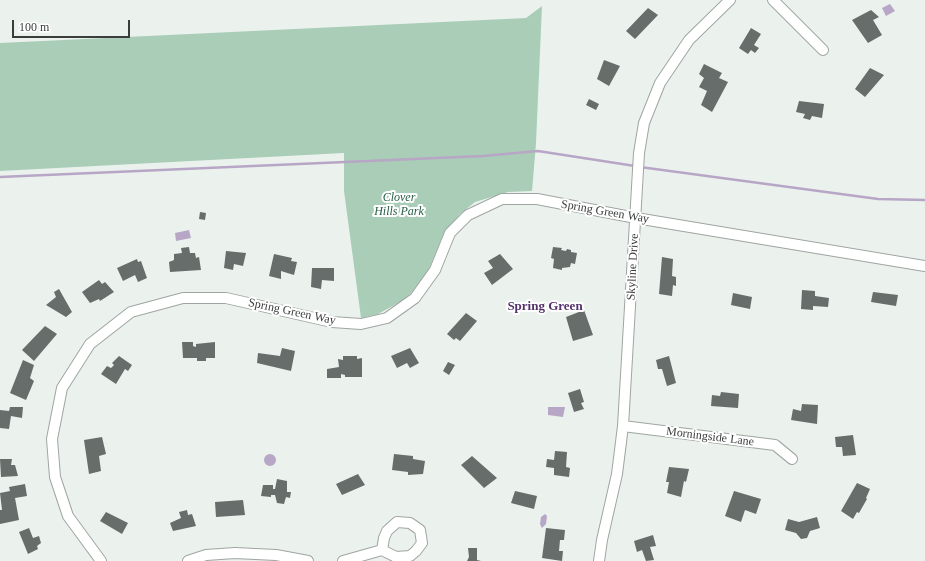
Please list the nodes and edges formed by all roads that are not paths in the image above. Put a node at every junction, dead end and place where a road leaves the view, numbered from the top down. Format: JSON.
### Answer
{"nodes":[{"id":1,"x":730,"y":0,"type":"edge"},
{"id":2,"x":773,"y":0,"type":"edge"},
{"id":3,"x":824,"y":50,"type":"dead end"},
{"id":4,"x":636,"y":218,"type":"junction"},
{"id":5,"x":925,"y":266,"type":"edge"},
{"id":6,"x":623,"y":426,"type":"junction"},
{"id":7,"x":792,"y":459,"type":"dead end"},
{"id":8,"x":382,"y":550,"type":"dead end"},
{"id":9,"x":101,"y":561,"type":"edge"},
{"id":10,"x":188,"y":561,"type":"edge"},
{"id":11,"x":308,"y":561,"type":"edge"},
{"id":12,"x":343,"y":561,"type":"edge"},
{"id":13,"x":599,"y":561,"type":"edge"}],
"edges":[{"from":1,"to":4,"type":"street","name":"Skyline Drive"},
{"from":2,"to":3,"type":"street"},
{"from":4,"to":5,"type":"street","name":"Spring Green Way"},
{"from":4,"to":6,"type":"street","name":"Skyline Drive"},
{"from":4,"to":9,"type":"street","name":"Spring Green Way"},
{"from":6,"to":7,"type":"street","name":"Morningside Lane"},
{"from":6,"to":13,"type":"street","name":"Skyline Drive"},
{"from":8,"to":12,"type":"street"},
{"from":10,"to":11,"type":"street"}]}
